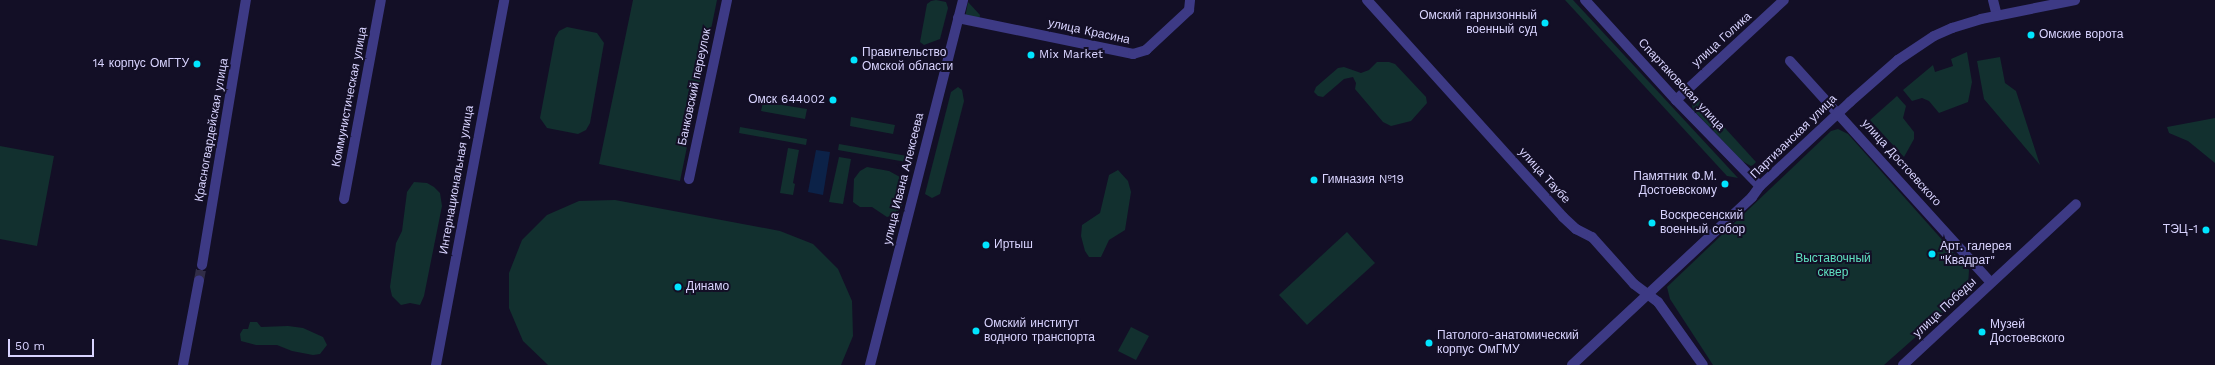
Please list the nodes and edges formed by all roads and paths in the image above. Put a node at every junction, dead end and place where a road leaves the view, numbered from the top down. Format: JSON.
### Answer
{"nodes":[{"id":1,"x":246,"y":0,"type":"edge"},
{"id":2,"x":381,"y":0,"type":"edge"},
{"id":3,"x":504,"y":0,"type":"edge"},
{"id":4,"x":727,"y":0,"type":"edge"},
{"id":5,"x":963,"y":0,"type":"edge"},
{"id":6,"x":1190,"y":0,"type":"edge"},
{"id":7,"x":1367,"y":0,"type":"edge"},
{"id":8,"x":1585,"y":0,"type":"edge"},
{"id":9,"x":1784,"y":0,"type":"edge"},
{"id":10,"x":1993,"y":0,"type":"edge"},
{"id":11,"x":2075,"y":0,"type":"edge"},
{"id":12,"x":1997,"y":16,"type":"junction"},
{"id":13,"x":958,"y":18,"type":"junction"},
{"id":14,"x":1790,"y":61,"type":"dead end"},
{"id":15,"x":1676,"y":100,"type":"junction"},
{"id":16,"x":1838,"y":113,"type":"junction"},
{"id":17,"x":689,"y":179,"type":"dead end"},
{"id":18,"x":1760,"y":186,"type":"junction"},
{"id":19,"x":344,"y":199,"type":"dead end"},
{"id":20,"x":2076,"y":204,"type":"dead end"},
{"id":21,"x":202,"y":264,"type":"tunnel mouth"},
{"id":22,"x":199,"y":280,"type":"tunnel mouth"},
{"id":23,"x":1991,"y":283,"type":"junction"},
{"id":24,"x":1648,"y":294,"type":"junction"},
{"id":25,"x":183,"y":365,"type":"edge"},
{"id":26,"x":436,"y":365,"type":"edge"},
{"id":27,"x":870,"y":365,"type":"edge"},
{"id":28,"x":1572,"y":365,"type":"edge"},
{"id":29,"x":1703,"y":365,"type":"edge"},
{"id":30,"x":1904,"y":365,"type":"edge"}],
"edges":[{"from":1,"to":21,"type":"street","name":"Красногвардейская улица"},
{"from":2,"to":19,"type":"street","name":"Коммунистическая улица"},
{"from":3,"to":26,"type":"street","name":"Интернациональная улица"},
{"from":4,"to":17,"type":"street","name":"Банковский переулок"},
{"from":5,"to":13,"type":"street","name":"улица Ивана Алексеева"},
{"from":6,"to":13,"type":"street","name":"улица Красина"},
{"from":7,"to":24,"type":"street","name":"улица Таубе"},
{"from":8,"to":15,"type":"street","name":"Спартаковская улица"},
{"from":9,"to":15,"type":"street","name":"улица Голика"},
{"from":10,"to":12,"type":"street"},
{"from":11,"to":12,"type":"street","name":"Партизанская улица"},
{"from":12,"to":16,"type":"street","name":"Партизанская улица"},
{"from":13,"to":27,"type":"street","name":"улица Ивана Алексеева"},
{"from":14,"to":16,"type":"street","name":"улица Достоевского"},
{"from":15,"to":18,"type":"street","name":"Спартаковская улица"},
{"from":16,"to":18,"type":"street","name":"Партизанская улица"},
{"from":16,"to":23,"type":"street","name":"улица Достоевского"},
{"from":18,"to":24,"type":"street","name":"Партизанская улица"},
{"from":20,"to":23,"type":"street","name":"улица Победы"},
{"from":22,"to":25,"type":"street"},
{"from":23,"to":30,"type":"street","name":"улица Победы"},
{"from":24,"to":28,"type":"street","name":"Партизанская улица"},
{"from":24,"to":29,"type":"street","name":"улица Таубе"}]}
